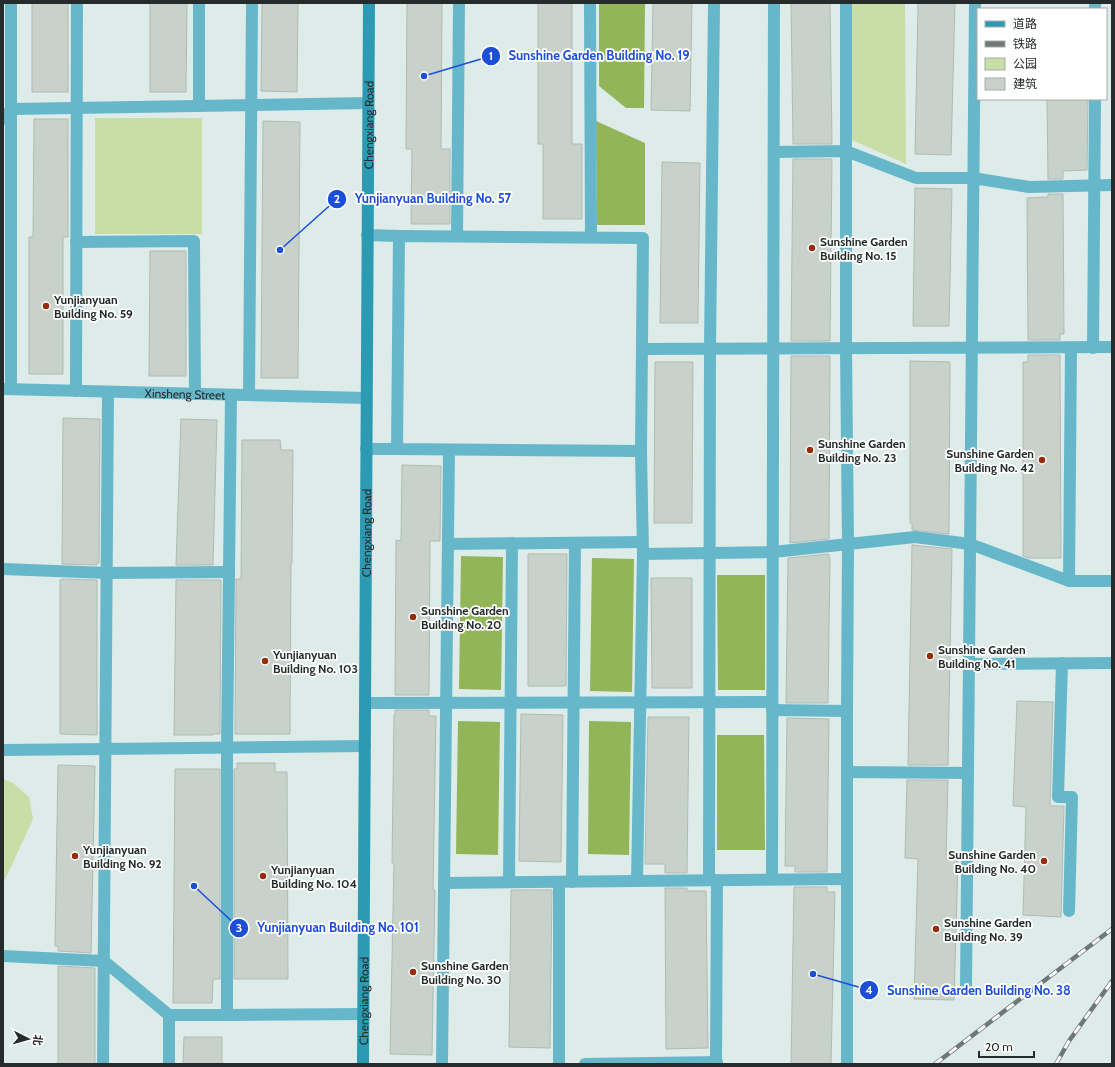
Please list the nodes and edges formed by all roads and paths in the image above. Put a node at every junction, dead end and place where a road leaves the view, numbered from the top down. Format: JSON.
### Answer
{"nodes":[{"id":1,"x":11,"y":3,"type":"edge"},
{"id":2,"x":77,"y":3,"type":"edge"},
{"id":3,"x":200,"y":3,"type":"edge"},
{"id":4,"x":252,"y":3,"type":"edge"},
{"id":5,"x":369,"y":3,"type":"edge"},
{"id":6,"x":459,"y":3,"type":"edge"},
{"id":7,"x":590,"y":3,"type":"edge"},
{"id":8,"x":714,"y":3,"type":"edge"},
{"id":9,"x":774,"y":3,"type":"edge"},
{"id":10,"x":846,"y":3,"type":"edge"},
{"id":11,"x":975,"y":3,"type":"edge"},
{"id":12,"x":1094,"y":100,"type":"edge"},
{"id":13,"x":368,"y":103,"type":"junction"},
{"id":14,"x":251,"y":105,"type":"junction"},
{"id":15,"x":199,"y":106,"type":"junction"},
{"id":16,"x":77,"y":108,"type":"junction"},
{"id":17,"x":12,"y":110,"type":"junction"},
{"id":18,"x":3,"y":119,"type":"edge"},
{"id":19,"x":846,"y":151,"type":"junction"},
{"id":20,"x":774,"y":152,"type":"junction"},
{"id":21,"x":973,"y":178,"type":"junction"},
{"id":22,"x":1112,"y":185,"type":"edge"},
{"id":23,"x":1094,"y":186,"type":"junction"},
{"id":24,"x":367,"y":235,"type":"junction"},
{"id":25,"x":398,"y":236,"type":"junction"},
{"id":26,"x":457,"y":236,"type":"junction"},
{"id":27,"x":591,"y":237,"type":"junction"},
{"id":28,"x":76,"y":242,"type":"junction"},
{"id":29,"x":846,"y":348,"type":"junction"},
{"id":30,"x":972,"y":348,"type":"junction"},
{"id":31,"x":1071,"y":348,"type":"junction"},
{"id":32,"x":1093,"y":348,"type":"junction"},
{"id":33,"x":1112,"y":348,"type":"edge"},
{"id":34,"x":642,"y":349,"type":"junction"},
{"id":35,"x":710,"y":349,"type":"junction"},
{"id":36,"x":773,"y":349,"type":"junction"},
{"id":37,"x":7,"y":389,"type":"edge"},
{"id":38,"x":76,"y":391,"type":"junction"},
{"id":39,"x":108,"y":392,"type":"junction"},
{"id":40,"x":195,"y":394,"type":"junction"},
{"id":41,"x":231,"y":395,"type":"junction"},
{"id":42,"x":249,"y":395,"type":"junction"},
{"id":43,"x":366,"y":398,"type":"junction"},
{"id":44,"x":366,"y":449,"type":"junction"},
{"id":45,"x":397,"y":449,"type":"junction"},
{"id":46,"x":449,"y":450,"type":"junction"},
{"id":47,"x":641,"y":451,"type":"junction"},
{"id":48,"x":512,"y":543,"type":"junction"},
{"id":49,"x":575,"y":543,"type":"junction"},
{"id":50,"x":448,"y":544,"type":"junction"},
{"id":51,"x":848,"y":544,"type":"junction"},
{"id":52,"x":970,"y":544,"type":"junction"},
{"id":53,"x":642,"y":548,"type":"junction"},
{"id":54,"x":773,"y":552,"type":"junction"},
{"id":55,"x":709,"y":553,"type":"junction"},
{"id":56,"x":3,"y":569,"type":"edge"},
{"id":57,"x":229,"y":572,"type":"junction"},
{"id":58,"x":107,"y":573,"type":"junction"},
{"id":59,"x":1068,"y":581,"type":"junction"},
{"id":60,"x":1112,"y":581,"type":"edge"},
{"id":61,"x":1062,"y":663,"type":"junction"},
{"id":62,"x":1112,"y":663,"type":"edge"},
{"id":63,"x":969,"y":664,"type":"junction"},
{"id":64,"x":709,"y":702,"type":"junction"},
{"id":65,"x":365,"y":703,"type":"junction"},
{"id":66,"x":446,"y":703,"type":"junction"},
{"id":67,"x":510,"y":703,"type":"junction"},
{"id":68,"x":574,"y":703,"type":"junction"},
{"id":69,"x":640,"y":703,"type":"junction"},
{"id":70,"x":772,"y":706,"type":"junction"},
{"id":71,"x":847,"y":711,"type":"junction"},
{"id":72,"x":364,"y":746,"type":"junction"},
{"id":73,"x":227,"y":748,"type":"junction"},
{"id":74,"x":106,"y":749,"type":"junction"},
{"id":75,"x":3,"y":750,"type":"edge"},
{"id":76,"x":847,"y":772,"type":"junction"},
{"id":77,"x":968,"y":773,"type":"junction"},
{"id":78,"x":847,"y":879,"type":"junction"},
{"id":79,"x":713,"y":880,"type":"junction"},
{"id":80,"x":772,"y":880,"type":"junction"},
{"id":81,"x":637,"y":881,"type":"junction"},
{"id":82,"x":509,"y":882,"type":"junction"},
{"id":83,"x":559,"y":882,"type":"junction"},
{"id":84,"x":572,"y":882,"type":"junction"},
{"id":85,"x":444,"y":883,"type":"junction"},
{"id":86,"x":1069,"y":911,"type":"dead end"},
{"id":87,"x":3,"y":956,"type":"edge"},
{"id":88,"x":104,"y":961,"type":"junction"},
{"id":89,"x":966,"y":988,"type":"dead end"},
{"id":90,"x":227,"y":1014,"type":"junction"},
{"id":91,"x":363,"y":1014,"type":"junction"},
{"id":92,"x":169,"y":1015,"type":"junction"},
{"id":93,"x":716,"y":1063,"type":"edge"},
{"id":94,"x":103,"y":1064,"type":"edge"},
{"id":95,"x":169,"y":1064,"type":"edge"},
{"id":96,"x":363,"y":1064,"type":"edge"},
{"id":97,"x":442,"y":1064,"type":"edge"},
{"id":98,"x":559,"y":1064,"type":"edge"},
{"id":99,"x":585,"y":1064,"type":"edge"},
{"id":100,"x":847,"y":1064,"type":"edge"}],
"edges":[{"from":1,"to":17,"type":"street"},
{"from":2,"to":16,"type":"street"},
{"from":3,"to":15,"type":"street"},
{"from":4,"to":14,"type":"street"},
{"from":5,"to":13,"type":"main road","name":"Chengxiang Road"},
{"from":6,"to":26,"type":"street"},
{"from":7,"to":27,"type":"street"},
{"from":8,"to":35,"type":"street"},
{"from":9,"to":20,"type":"street"},
{"from":10,"to":19,"type":"street"},
{"from":11,"to":21,"type":"street"},
{"from":12,"to":23,"type":"street"},
{"from":13,"to":14,"type":"street"},
{"from":13,"to":24,"type":"main road","name":"Chengxiang Road"},
{"from":14,"to":15,"type":"street"},
{"from":14,"to":42,"type":"street"},
{"from":15,"to":16,"type":"street"},
{"from":16,"to":17,"type":"street"},
{"from":16,"to":28,"type":"street"},
{"from":17,"to":18,"type":"street"},
{"from":17,"to":37,"type":"street"},
{"from":19,"to":20,"type":"street"},
{"from":19,"to":21,"type":"street"},
{"from":19,"to":29,"type":"street"},
{"from":20,"to":36,"type":"street"},
{"from":21,"to":23,"type":"street"},
{"from":21,"to":30,"type":"street"},
{"from":22,"to":23,"type":"street"},
{"from":23,"to":32,"type":"street"},
{"from":24,"to":25,"type":"street"},
{"from":24,"to":43,"type":"main road","name":"Chengxiang Road"},
{"from":25,"to":26,"type":"street"},
{"from":25,"to":45,"type":"street"},
{"from":26,"to":27,"type":"street"},
{"from":27,"to":34,"type":"street"},
{"from":28,"to":38,"type":"street"},
{"from":28,"to":40,"type":"street"},
{"from":29,"to":30,"type":"street"},
{"from":29,"to":36,"type":"street"},
{"from":29,"to":51,"type":"street"},
{"from":30,"to":31,"type":"street"},
{"from":30,"to":52,"type":"street"},
{"from":31,"to":32,"type":"street"},
{"from":31,"to":59,"type":"street"},
{"from":32,"to":33,"type":"street"},
{"from":34,"to":35,"type":"street"},
{"from":34,"to":47,"type":"street"},
{"from":35,"to":36,"type":"street"},
{"from":35,"to":55,"type":"street"},
{"from":36,"to":54,"type":"street"},
{"from":37,"to":38,"type":"street","name":"Xinsheng Street"},
{"from":38,"to":39,"type":"street","name":"Xinsheng Street"},
{"from":39,"to":40,"type":"street","name":"Xinsheng Street"},
{"from":39,"to":58,"type":"street"},
{"from":40,"to":41,"type":"street","name":"Xinsheng Street"},
{"from":41,"to":42,"type":"street","name":"Xinsheng Street"},
{"from":41,"to":57,"type":"street"},
{"from":42,"to":43,"type":"street","name":"Xinsheng Street"},
{"from":43,"to":44,"type":"main road","name":"Chengxiang Road"},
{"from":44,"to":45,"type":"street"},
{"from":44,"to":65,"type":"main road","name":"Chengxiang Road"},
{"from":45,"to":46,"type":"street"},
{"from":46,"to":47,"type":"street"},
{"from":46,"to":50,"type":"street"},
{"from":47,"to":53,"type":"street"},
{"from":48,"to":49,"type":"street"},
{"from":48,"to":50,"type":"street"},
{"from":48,"to":67,"type":"street"},
{"from":49,"to":53,"type":"street"},
{"from":49,"to":68,"type":"street"},
{"from":50,"to":66,"type":"street"},
{"from":51,"to":52,"type":"street"},
{"from":51,"to":54,"type":"street"},
{"from":51,"to":71,"type":"street"},
{"from":52,"to":59,"type":"street"},
{"from":52,"to":63,"type":"street"},
{"from":53,"to":55,"type":"street"},
{"from":53,"to":69,"type":"street"},
{"from":54,"to":55,"type":"street"},
{"from":54,"to":70,"type":"street"},
{"from":55,"to":64,"type":"street"},
{"from":56,"to":58,"type":"street"},
{"from":57,"to":58,"type":"street"},
{"from":57,"to":73,"type":"street"},
{"from":58,"to":74,"type":"street"},
{"from":59,"to":60,"type":"street"},
{"from":61,"to":62,"type":"street"},
{"from":61,"to":63,"type":"street"},
{"from":61,"to":86,"type":"street"},
{"from":63,"to":77,"type":"street"},
{"from":64,"to":69,"type":"street"},
{"from":64,"to":70,"type":"street"},
{"from":64,"to":79,"type":"street"},
{"from":65,"to":66,"type":"street"},
{"from":65,"to":72,"type":"main road","name":"Chengxiang Road"},
{"from":66,"to":67,"type":"street"},
{"from":66,"to":85,"type":"street"},
{"from":67,"to":68,"type":"street"},
{"from":67,"to":82,"type":"street"},
{"from":68,"to":69,"type":"street"},
{"from":68,"to":84,"type":"street"},
{"from":69,"to":81,"type":"street"},
{"from":70,"to":71,"type":"street"},
{"from":70,"to":80,"type":"street"},
{"from":71,"to":76,"type":"street"},
{"from":72,"to":73,"type":"street"},
{"from":72,"to":91,"type":"main road","name":"Chengxiang Road"},
{"from":73,"to":74,"type":"street"},
{"from":73,"to":90,"type":"street"},
{"from":74,"to":75,"type":"street"},
{"from":74,"to":88,"type":"street"},
{"from":76,"to":77,"type":"street"},
{"from":76,"to":78,"type":"street"},
{"from":77,"to":89,"type":"street"},
{"from":78,"to":80,"type":"street"},
{"from":78,"to":100,"type":"street"},
{"from":79,"to":80,"type":"street"},
{"from":79,"to":81,"type":"street"},
{"from":79,"to":93,"type":"street"},
{"from":81,"to":84,"type":"street"},
{"from":82,"to":83,"type":"street"},
{"from":82,"to":85,"type":"street"},
{"from":83,"to":84,"type":"street"},
{"from":83,"to":98,"type":"street"},
{"from":85,"to":97,"type":"street"},
{"from":87,"to":88,"type":"street"},
{"from":88,"to":92,"type":"street"},
{"from":88,"to":94,"type":"street"},
{"from":90,"to":91,"type":"street"},
{"from":90,"to":92,"type":"street"},
{"from":91,"to":96,"type":"main road","name":"Chengxiang Road"},
{"from":92,"to":95,"type":"street"},
{"from":93,"to":99,"type":"street"}]}
